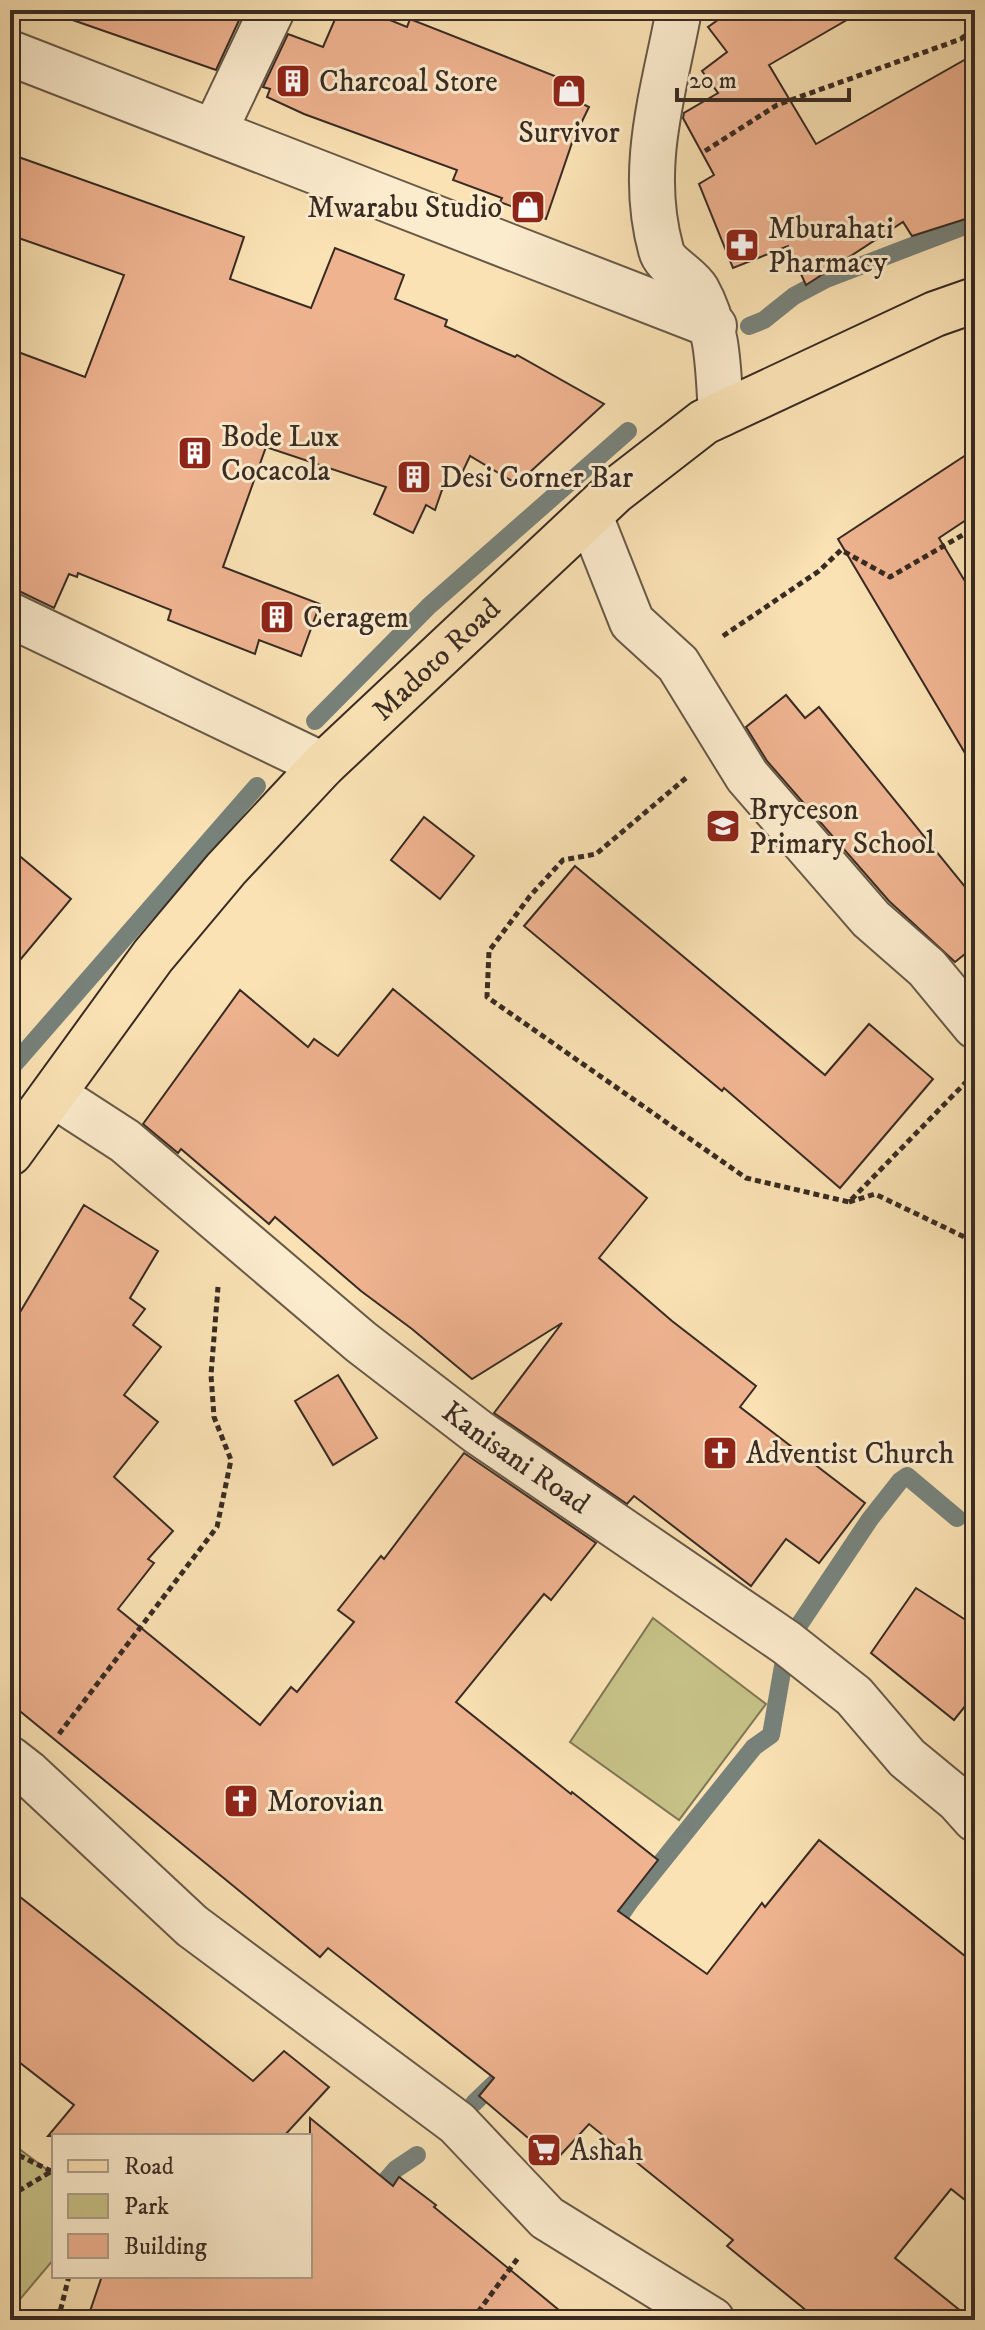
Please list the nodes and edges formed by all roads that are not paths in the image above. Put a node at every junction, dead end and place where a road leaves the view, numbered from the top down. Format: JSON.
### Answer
{"nodes":[{"id":1,"x":272,"y":10,"type":"edge"},
{"id":2,"x":679,"y":10,"type":"edge"},
{"id":3,"x":10,"y":53,"type":"edge"},
{"id":4,"x":214,"y":132,"type":"junction"},
{"id":5,"x":975,"y":300,"type":"edge"},
{"id":6,"x":714,"y":326,"type":"junction"},
{"id":7,"x":721,"y":414,"type":"junction"},
{"id":8,"x":590,"y":516,"type":"junction"},
{"id":9,"x":10,"y":615,"type":"edge"},
{"id":10,"x":323,"y":765,"type":"junction"},
{"id":11,"x":959,"y":983,"type":"edge"},
{"id":12,"x":975,"y":1026,"type":"edge"},
{"id":13,"x":54,"y":1095,"type":"junction"},
{"id":14,"x":10,"y":1153,"type":"edge"},
{"id":15,"x":19,"y":1766,"type":"edge"},
{"id":16,"x":975,"y":1819,"type":"edge"},
{"id":17,"x":712,"y":2320,"type":"edge"}],
"edges":[{"from":1,"to":4,"type":"street"},
{"from":2,"to":6,"type":"street"},
{"from":3,"to":4,"type":"street"},
{"from":4,"to":6,"type":"street"},
{"from":5,"to":7,"type":"main road","name":"Madoto Road"},
{"from":6,"to":7,"type":"street"},
{"from":7,"to":8,"type":"main road","name":"Madoto Road"},
{"from":8,"to":10,"type":"main road","name":"Madoto Road"},
{"from":8,"to":11,"type":"street"},
{"from":9,"to":10,"type":"street"},
{"from":10,"to":13,"type":"main road","name":"Madoto Road"},
{"from":11,"to":12,"type":"street"},
{"from":13,"to":14,"type":"main road","name":"Madoto Road"},
{"from":13,"to":16,"type":"street","name":"Kanisani Road"},
{"from":15,"to":17,"type":"street"}]}
